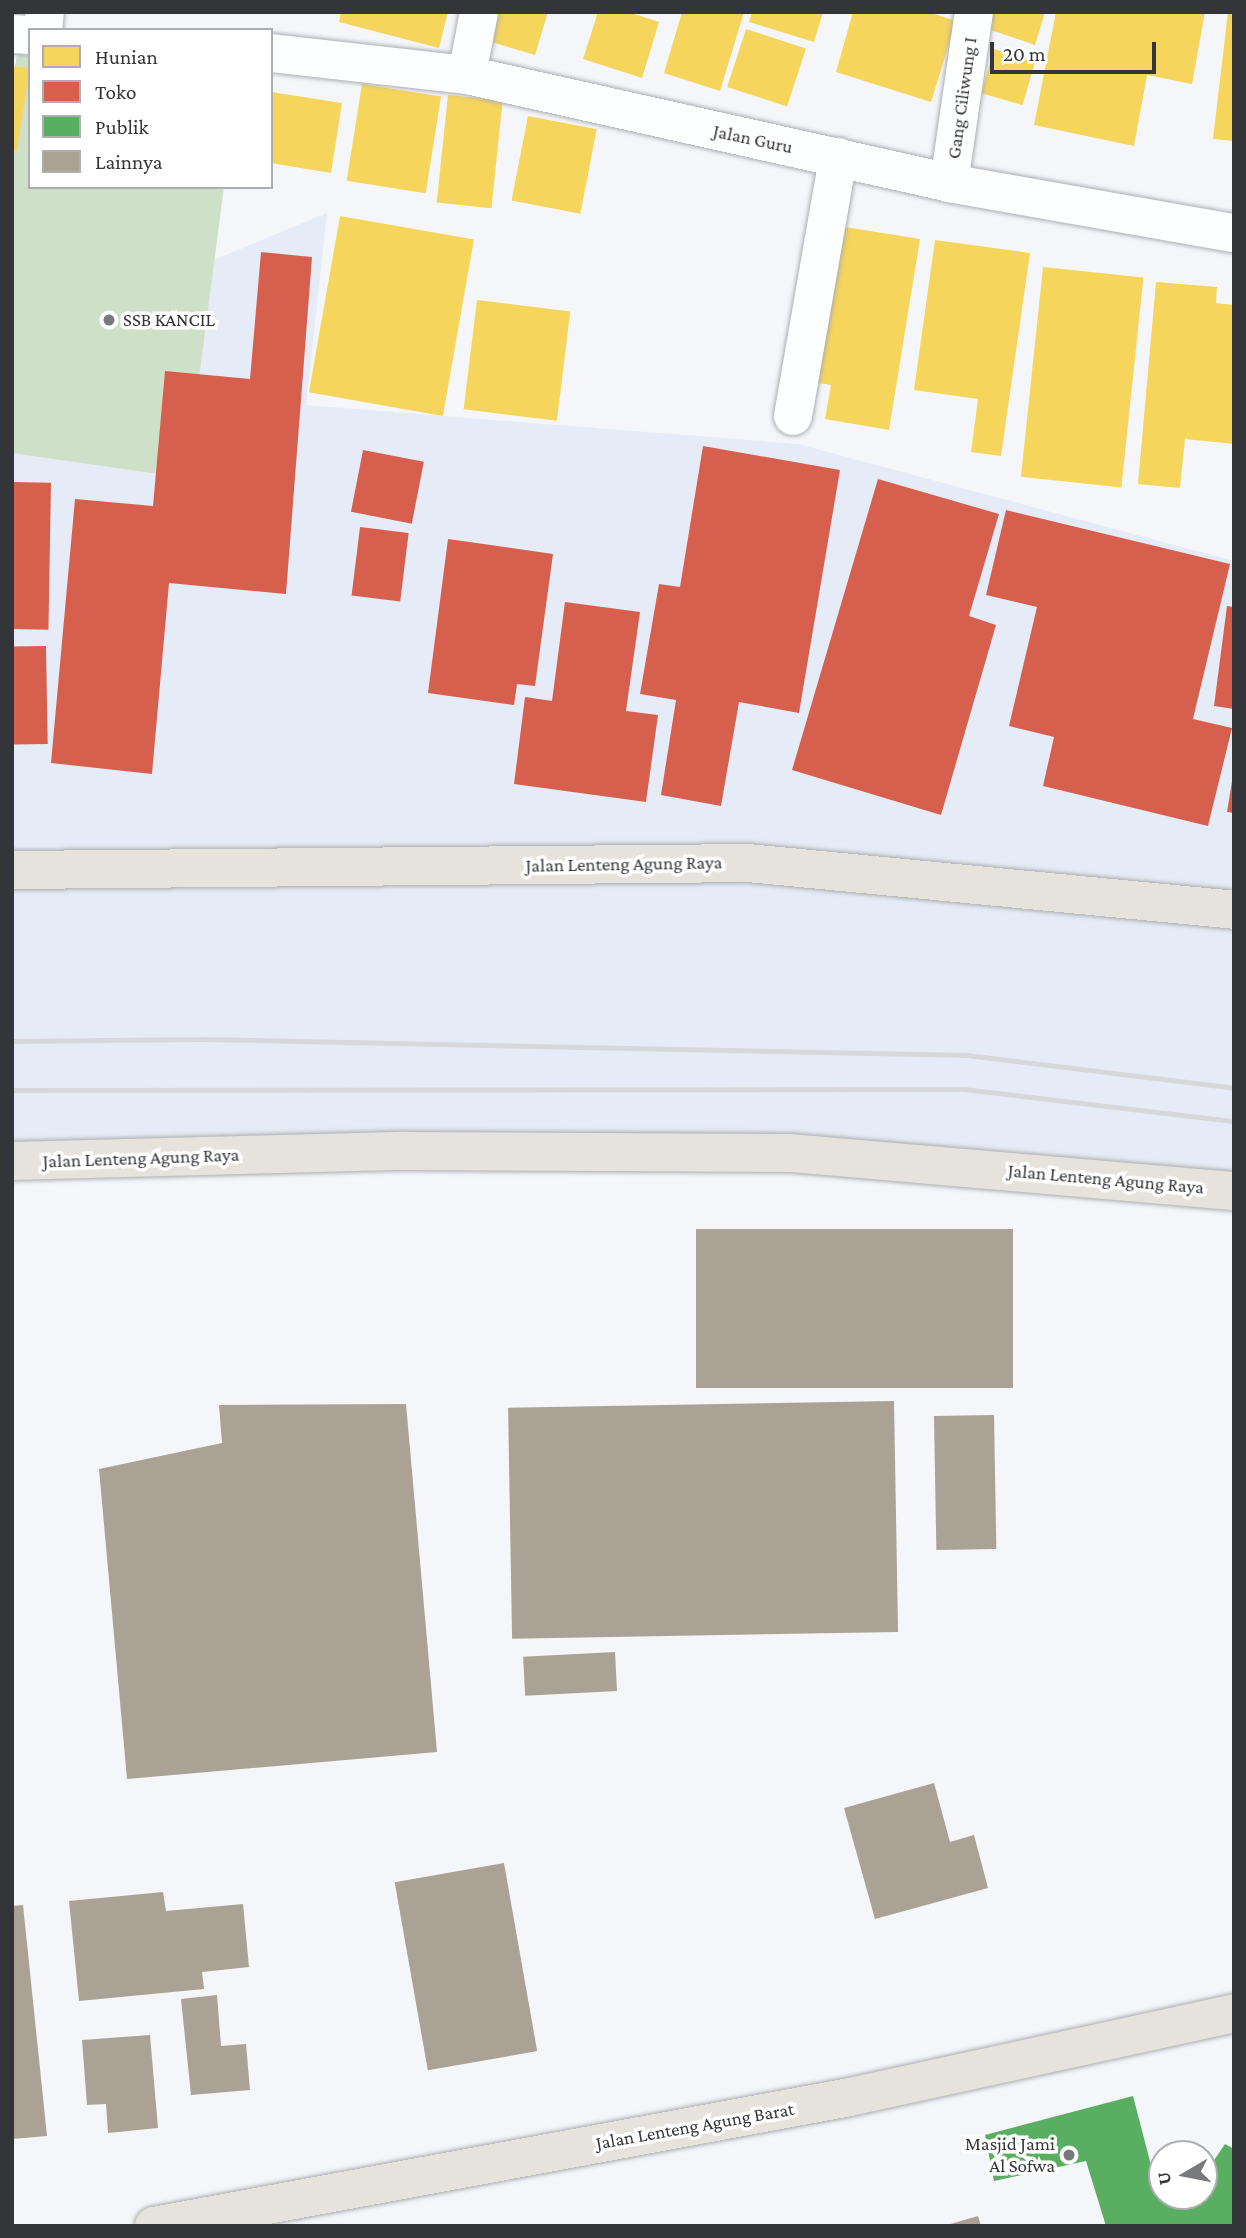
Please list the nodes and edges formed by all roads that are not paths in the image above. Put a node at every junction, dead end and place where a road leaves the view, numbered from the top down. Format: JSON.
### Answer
{"nodes":[{"id":1,"x":479,"y":12,"type":"edge"},
{"id":2,"x":974,"y":12,"type":"edge"},
{"id":3,"x":273,"y":53,"type":"edge"},
{"id":4,"x":467,"y":75,"type":"junction"},
{"id":5,"x":838,"y":157,"type":"junction"},
{"id":6,"x":949,"y":183,"type":"junction"},
{"id":7,"x":1234,"y":233,"type":"edge"},
{"id":8,"x":793,"y":416,"type":"dead end"},
{"id":9,"x":12,"y":870,"type":"edge"},
{"id":10,"x":1234,"y":910,"type":"edge"},
{"id":11,"x":12,"y":1161,"type":"edge"},
{"id":12,"x":1234,"y":1191,"type":"edge"},
{"id":13,"x":1234,"y":2013,"type":"edge"},
{"id":14,"x":154,"y":2226,"type":"edge"}],
"edges":[{"from":1,"to":4,"type":"street"},
{"from":2,"to":6,"type":"street","name":"Gang Ciliwung I"},
{"from":3,"to":4,"type":"street","name":"Jalan Guru"},
{"from":4,"to":5,"type":"street","name":"Jalan Guru"},
{"from":5,"to":6,"type":"street","name":"Jalan Guru"},
{"from":5,"to":8,"type":"street"},
{"from":6,"to":7,"type":"street","name":"Jalan Guru"},
{"from":9,"to":10,"type":"main road","name":"Jalan Lenteng Agung Raya"},
{"from":11,"to":12,"type":"main road","name":"Jalan Lenteng Agung Raya"},
{"from":13,"to":14,"type":"main road","name":"Jalan Lenteng Agung Barat"}]}
